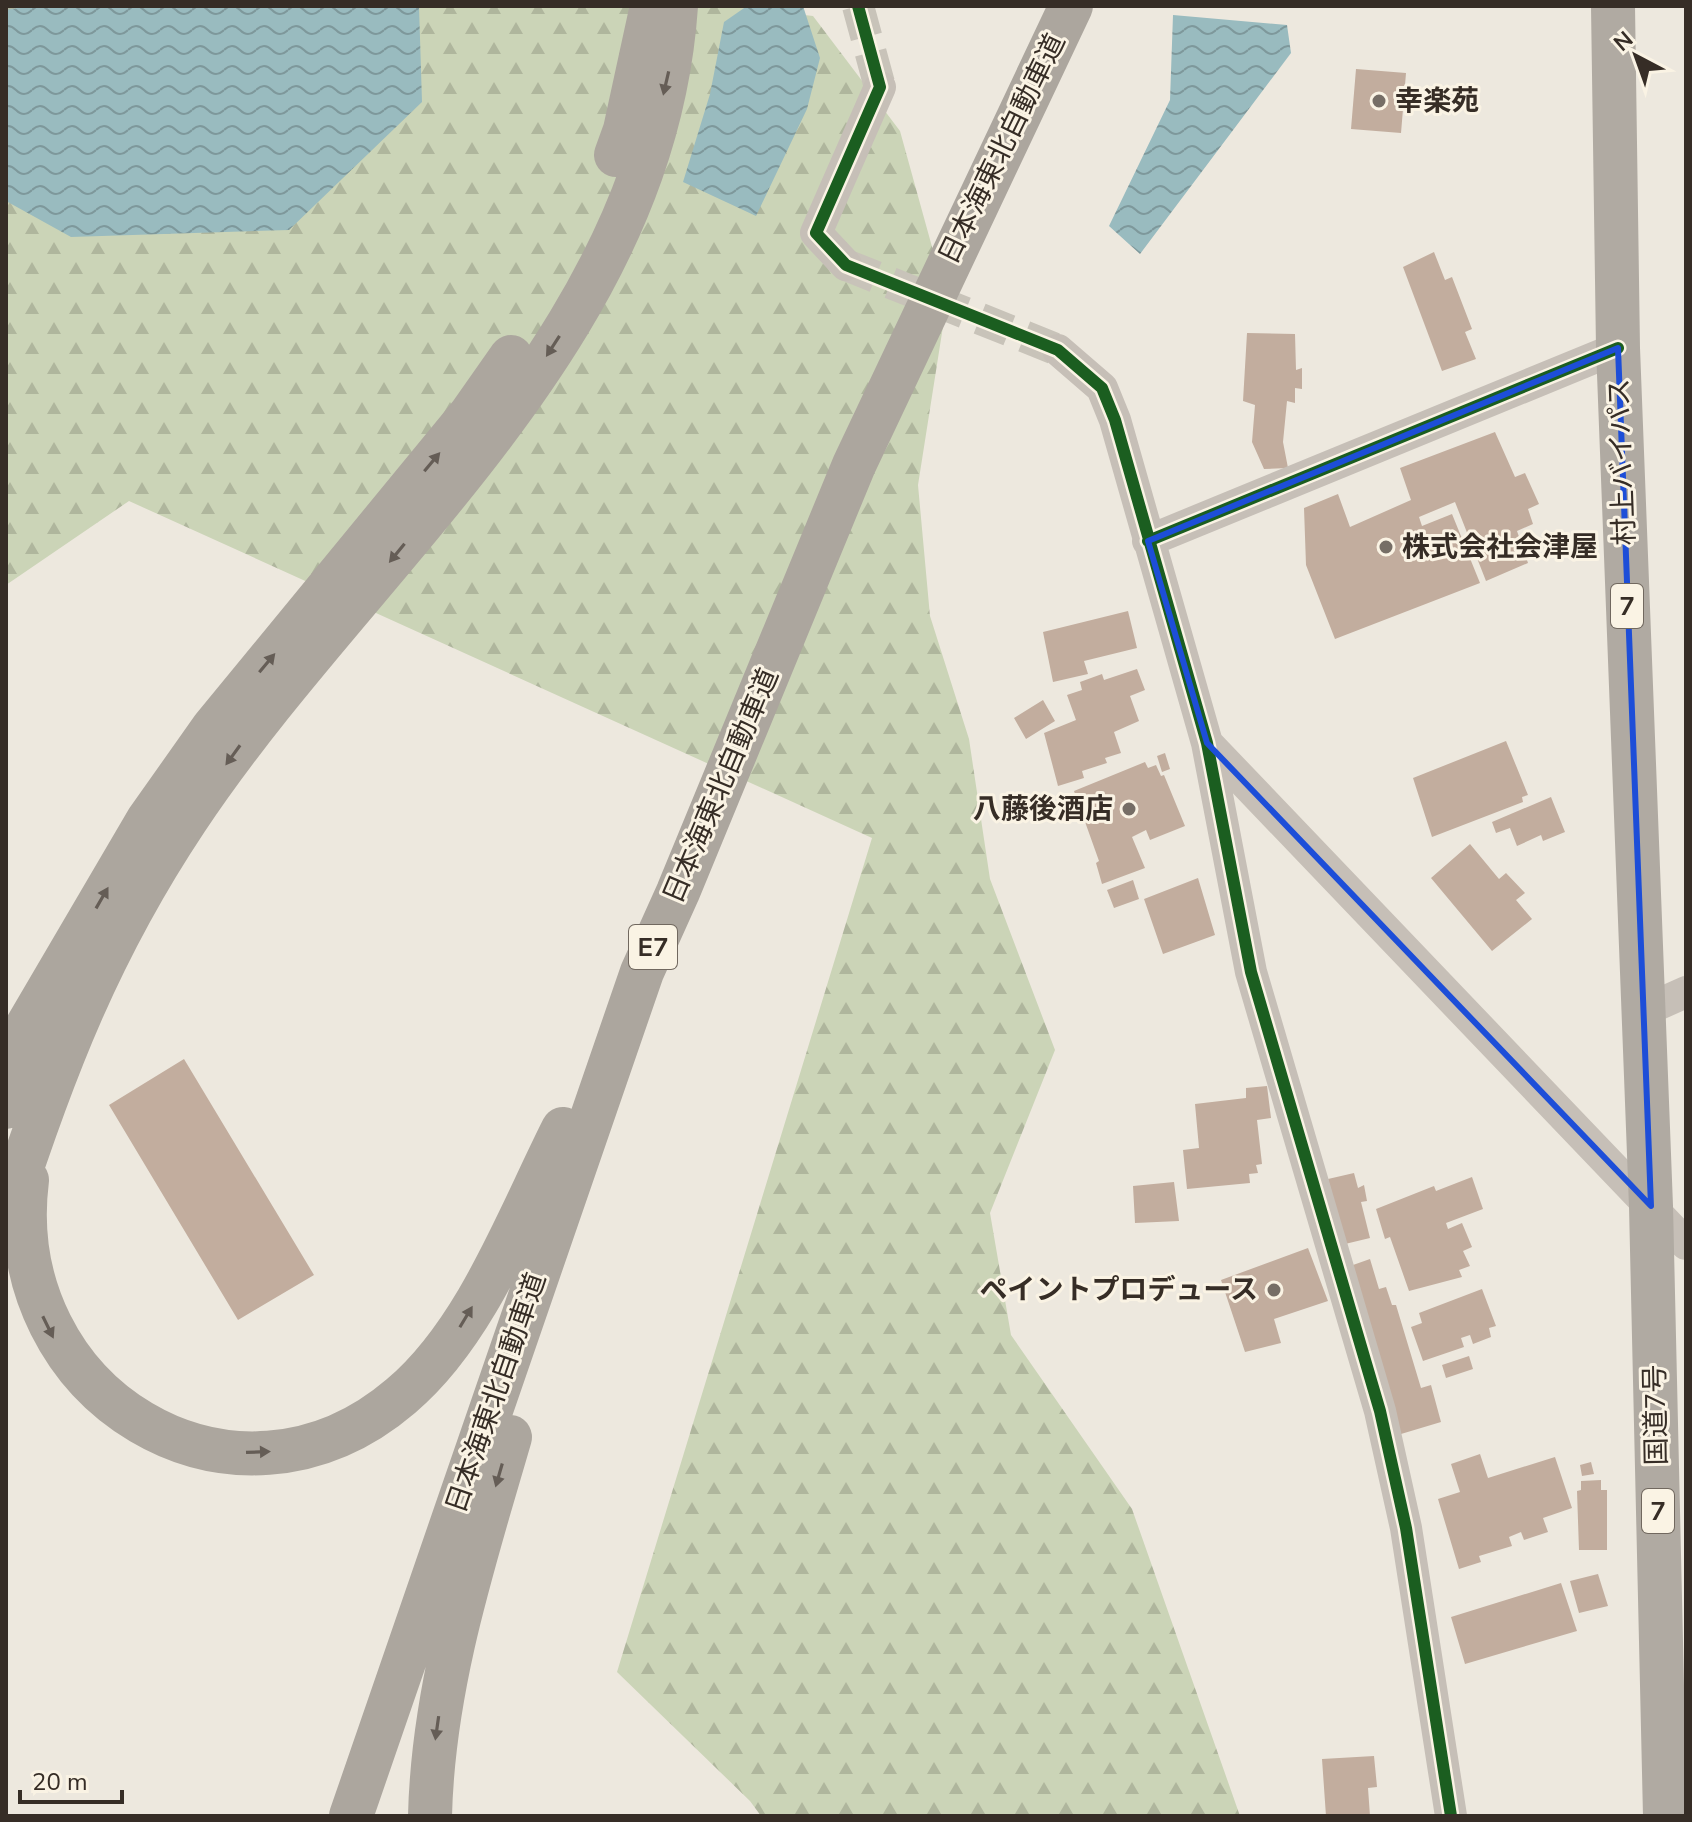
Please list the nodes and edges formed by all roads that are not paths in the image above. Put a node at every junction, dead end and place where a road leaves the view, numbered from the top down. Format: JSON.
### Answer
{"nodes":[{"id":1,"x":652,"y":6,"type":"edge"},
{"id":2,"x":676,"y":6,"type":"edge"},
{"id":3,"x":1071,"y":6,"type":"edge"},
{"id":4,"x":1613,"y":6,"type":"edge"},
{"id":5,"x":880,"y":87,"type":"tunnel mouth"},
{"id":6,"x":846,"y":265,"type":"tunnel mouth"},
{"id":7,"x":1618,"y":348,"type":"junction"},
{"id":8,"x":1058,"y":350,"type":"tunnel mouth"},
{"id":9,"x":1148,"y":541,"type":"junction"},
{"id":10,"x":1207,"y":743,"type":"junction"},
{"id":11,"x":678,"y":892,"type":"junction"},
{"id":12,"x":79,"y":938,"type":"junction"},
{"id":13,"x":642,"y":972,"type":"junction"},
{"id":14,"x":1686,"y":992,"type":"edge"},
{"id":15,"x":1641,"y":1012,"type":"junction"},
{"id":16,"x":6,"y":1062,"type":"edge"},
{"id":17,"x":22,"y":1111,"type":"edge"},
{"id":18,"x":1651,"y":1206,"type":"junction"},
{"id":19,"x":6,"y":1216,"type":"edge"},
{"id":20,"x":1686,"y":1244,"type":"edge"},
{"id":21,"x":351,"y":1816,"type":"edge"},
{"id":22,"x":430,"y":1816,"type":"edge"},
{"id":23,"x":1451,"y":1816,"type":"edge"},
{"id":24,"x":1665,"y":1816,"type":"edge"}],
"edges":[{"from":12,"to":1,"type":"highway","one_way":true},
{"from":2,"to":17,"type":"highway","one_way":true},
{"from":3,"to":11,"type":"highway","name":"日本海東北自動車道","number":"E7"},
{"from":4,"to":7,"type":"highway","name":"村上バイパス","number":"7"},
{"from":5,"to":6,"type":"street"},
{"from":7,"to":9,"type":"street"},
{"from":7,"to":15,"type":"highway","name":"村上バイパス","number":"7"},
{"from":8,"to":9,"type":"street"},
{"from":9,"to":10,"type":"street"},
{"from":10,"to":18,"type":"street"},
{"from":10,"to":23,"type":"street"},
{"from":11,"to":13,"type":"highway","name":"日本海東北自動車道","number":"E7"},
{"from":11,"to":22,"type":"highway","one_way":true},
{"from":12,"to":16,"type":"highway"},
{"from":12,"to":17,"type":"highway"},
{"from":17,"to":13,"type":"highway","one_way":true},
{"from":13,"to":21,"type":"highway","name":"日本海東北自動車道","number":"E7"},
{"from":14,"to":15,"type":"street"},
{"from":15,"to":18,"type":"highway","name":"村上バイパス","number":"7"},
{"from":17,"to":19,"type":"highway"},
{"from":18,"to":20,"type":"street"},
{"from":18,"to":24,"type":"highway","name":"国道7号","number":"7"}]}
